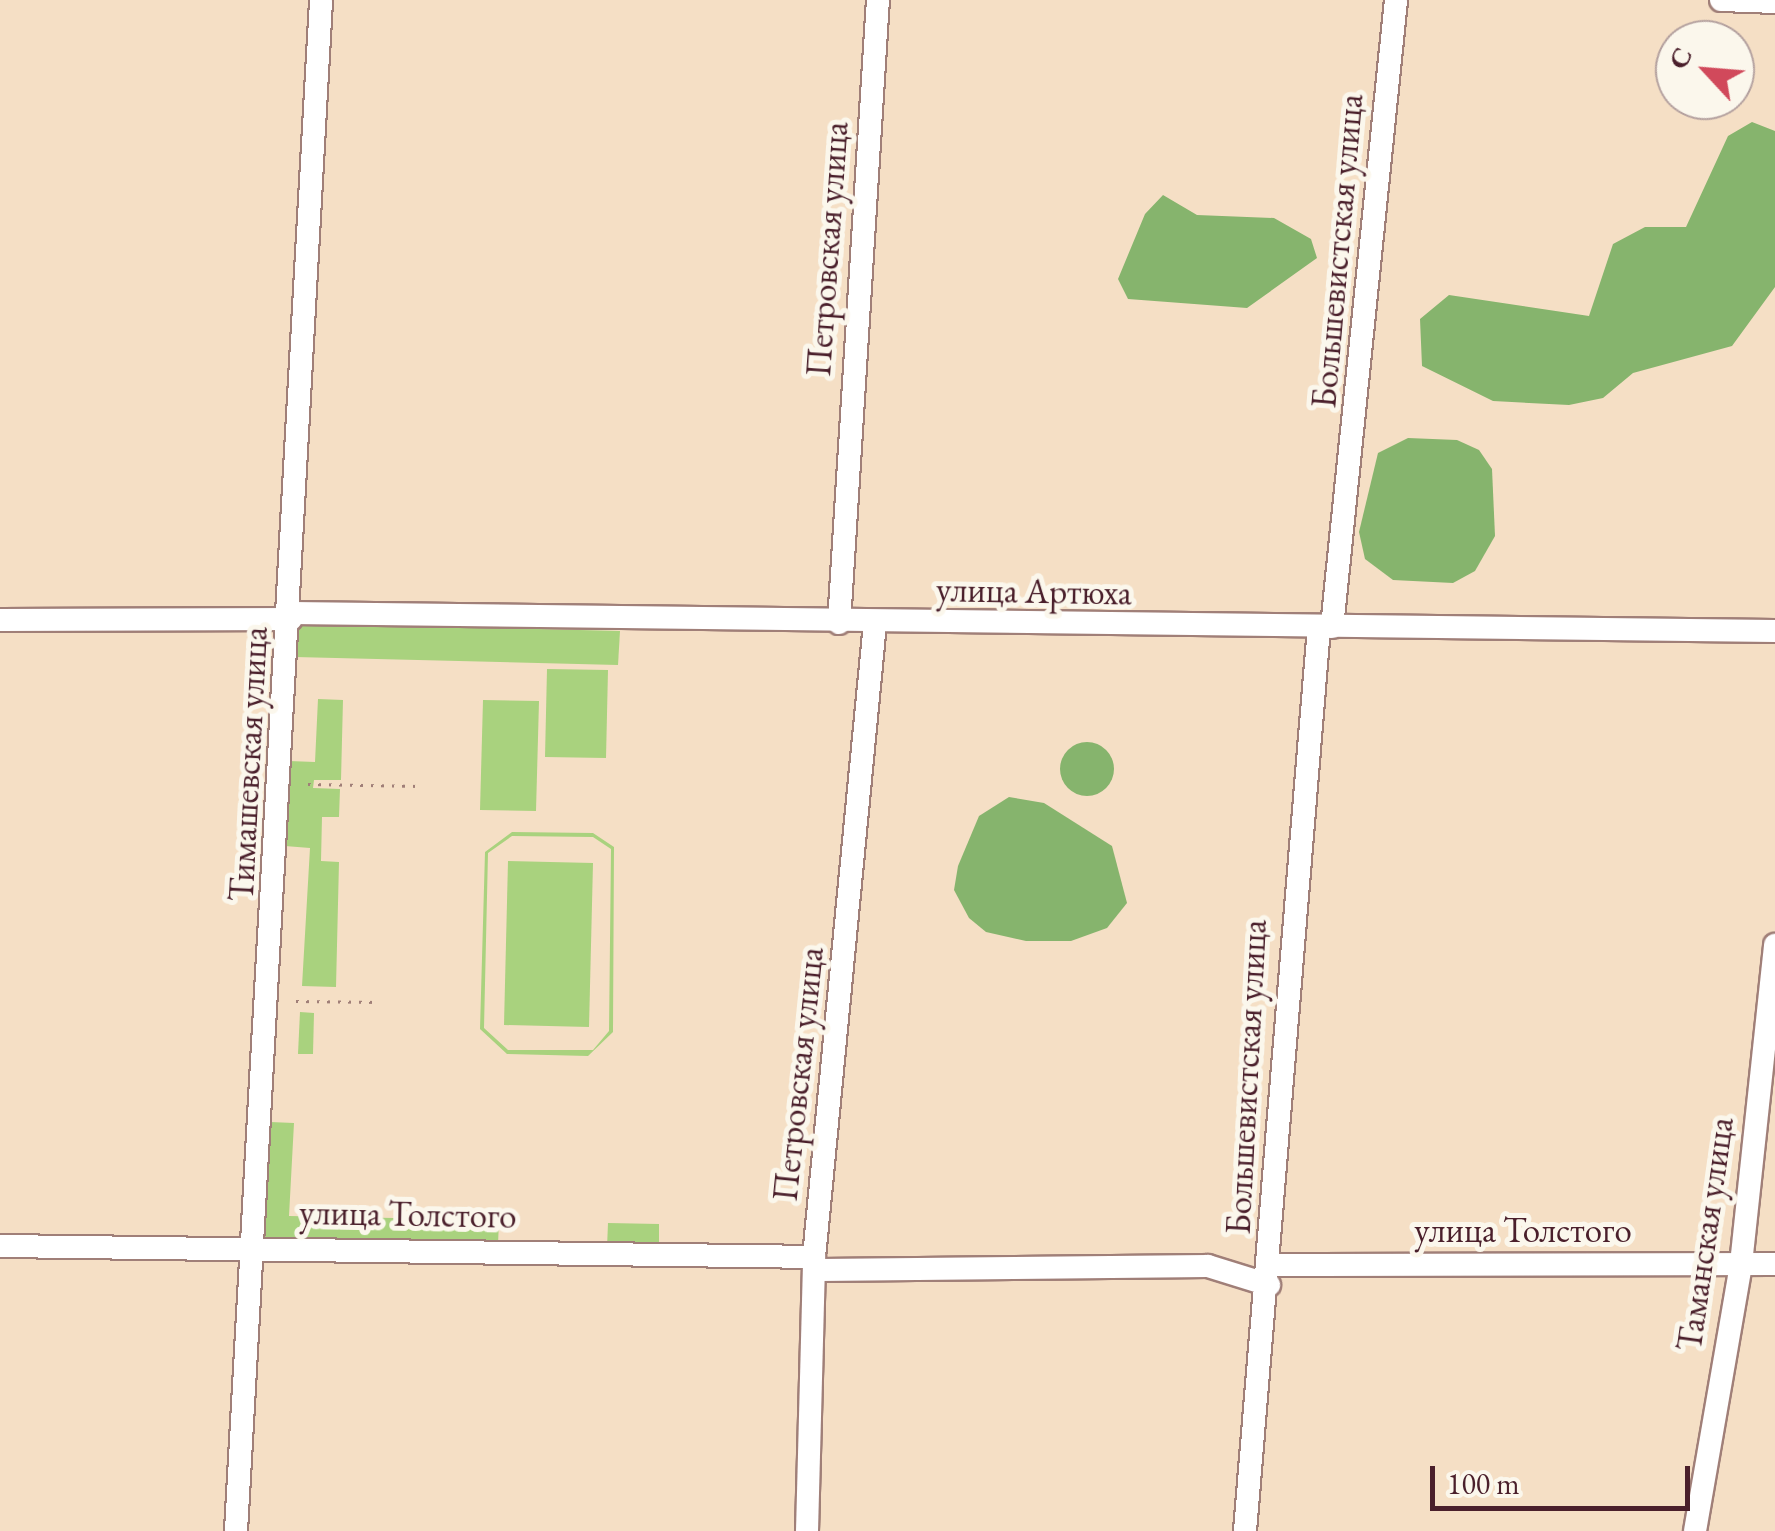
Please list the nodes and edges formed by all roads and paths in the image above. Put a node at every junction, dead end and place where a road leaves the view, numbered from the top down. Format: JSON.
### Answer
{"nodes":[{"id":1,"x":320,"y":0,"type":"edge"},
{"id":2,"x":878,"y":0,"type":"edge"},
{"id":3,"x":1396,"y":0,"type":"edge"},
{"id":4,"x":1721,"y":0,"type":"edge"},
{"id":5,"x":1775,"y":2,"type":"edge"},
{"id":6,"x":292,"y":616,"type":"junction"},
{"id":7,"x":0,"y":620,"type":"edge"},
{"id":8,"x":838,"y":623,"type":"junction"},
{"id":9,"x":874,"y":624,"type":"junction"},
{"id":10,"x":1326,"y":627,"type":"junction"},
{"id":11,"x":1775,"y":631,"type":"edge"},
{"id":12,"x":308,"y":784,"type":"dead end"},
{"id":13,"x":420,"y":786,"type":"dead end"},
{"id":14,"x":1775,"y":945,"type":"edge"},
{"id":15,"x":296,"y":1001,"type":"dead end"},
{"id":16,"x":380,"y":1002,"type":"dead end"},
{"id":17,"x":0,"y":1246,"type":"edge"},
{"id":18,"x":257,"y":1247,"type":"junction"},
{"id":19,"x":817,"y":1264,"type":"junction"},
{"id":20,"x":1741,"y":1264,"type":"junction"},
{"id":21,"x":1775,"y":1264,"type":"edge"},
{"id":22,"x":1270,"y":1275,"type":"junction"},
{"id":23,"x":236,"y":1531,"type":"edge"},
{"id":24,"x":807,"y":1531,"type":"edge"},
{"id":25,"x":1245,"y":1531,"type":"edge"},
{"id":26,"x":1695,"y":1531,"type":"edge"}],
"edges":[{"from":1,"to":6,"type":"street","name":"Тимашевская улица"},
{"from":2,"to":8,"type":"street","name":"Петровская улица"},
{"from":3,"to":10,"type":"street","name":"Большевистская улица"},
{"from":4,"to":5,"type":"street"},
{"from":6,"to":7,"type":"street","name":"улица Артюха"},
{"from":6,"to":8,"type":"street","name":"улица Артюха"},
{"from":6,"to":18,"type":"street","name":"Тимашевская улица"},
{"from":8,"to":9,"type":"street","name":"улица Артюха"},
{"from":9,"to":10,"type":"street","name":"улица Артюха"},
{"from":9,"to":19,"type":"street","name":"Петровская улица"},
{"from":10,"to":11,"type":"street","name":"улица Артюха"},
{"from":10,"to":22,"type":"street","name":"Большевистская улица"},
{"from":12,"to":13,"type":"path"},
{"from":14,"to":20,"type":"street","name":"Таманская улица"},
{"from":15,"to":16,"type":"path"},
{"from":17,"to":18,"type":"street","name":"улица Толстого"},
{"from":18,"to":19,"type":"street","name":"улица Толстого"},
{"from":18,"to":23,"type":"street","name":"Тимашевская улица"},
{"from":19,"to":22,"type":"street","name":"улица Толстого"},
{"from":19,"to":24,"type":"street","name":"Петровская улица"},
{"from":20,"to":21,"type":"street","name":"улица Толстого"},
{"from":20,"to":22,"type":"street","name":"улица Толстого"},
{"from":20,"to":26,"type":"street","name":"Таманская улица"},
{"from":22,"to":25,"type":"street","name":"Большевистская улица"}]}
